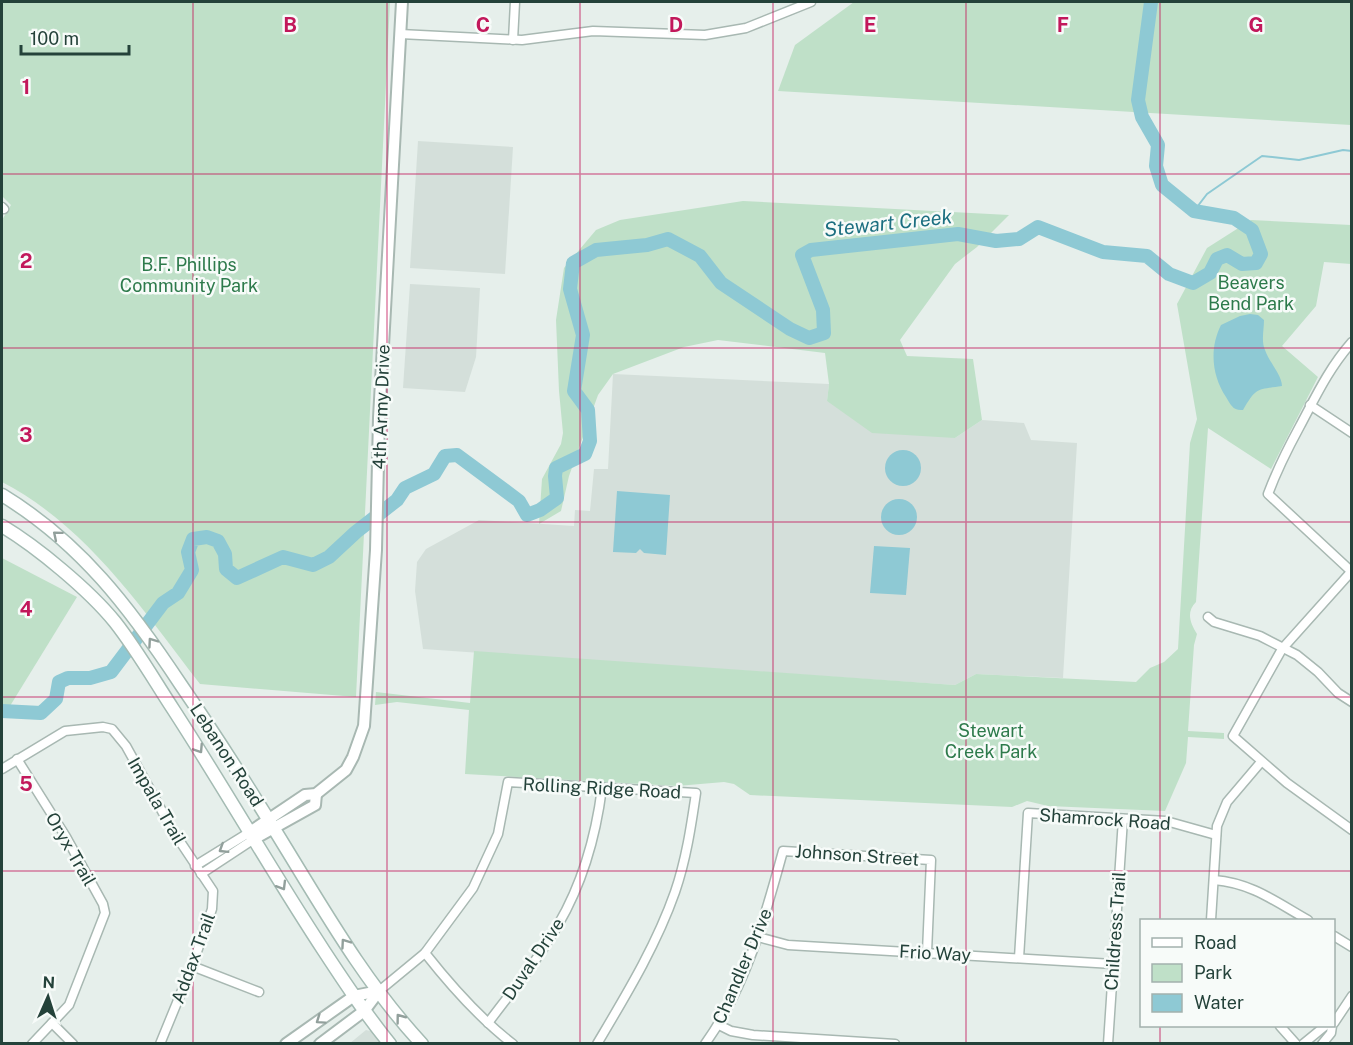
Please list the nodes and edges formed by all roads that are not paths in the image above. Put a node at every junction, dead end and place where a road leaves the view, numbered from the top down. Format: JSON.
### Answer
{"nodes":[{"id":1,"x":402,"y":2,"type":"edge"},
{"id":2,"x":515,"y":2,"type":"edge"},
{"id":3,"x":808,"y":2,"type":"edge"},
{"id":4,"x":400,"y":34,"type":"junction"},
{"id":5,"x":513,"y":40,"type":"junction"},
{"id":6,"x":1352,"y":342,"type":"edge"},
{"id":7,"x":1310,"y":405,"type":"junction"},
{"id":8,"x":1352,"y":433,"type":"edge"},
{"id":9,"x":2,"y":495,"type":"edge"},
{"id":10,"x":2,"y":526,"type":"edge"},
{"id":11,"x":1351,"y":572,"type":"edge"},
{"id":12,"x":1208,"y":617,"type":"dead end"},
{"id":13,"x":1282,"y":648,"type":"junction"},
{"id":14,"x":1352,"y":702,"type":"edge"},
{"id":15,"x":17,"y":759,"type":"junction"},
{"id":16,"x":1261,"y":762,"type":"junction"},
{"id":17,"x":2,"y":769,"type":"edge"},
{"id":18,"x":602,"y":788,"type":"junction"},
{"id":19,"x":1123,"y":819,"type":"junction"},
{"id":20,"x":271,"y":823,"type":"junction"},
{"id":21,"x":1352,"y":830,"type":"edge"},
{"id":22,"x":1216,"y":835,"type":"junction"},
{"id":23,"x":252,"y":836,"type":"junction"},
{"id":24,"x":783,"y":851,"type":"joint"},
{"id":25,"x":195,"y":866,"type":"junction"},
{"id":26,"x":201,"y":874,"type":"junction"},
{"id":27,"x":1214,"y":880,"type":"junction"},
{"id":28,"x":1211,"y":919,"type":"edge"},
{"id":29,"x":1304,"y":919,"type":"edge"},
{"id":30,"x":758,"y":937,"type":"junction"},
{"id":31,"x":1335,"y":937,"type":"edge"},
{"id":32,"x":1352,"y":946,"type":"edge"},
{"id":33,"x":927,"y":952,"type":"junction"},
{"id":34,"x":425,"y":953,"type":"junction"},
{"id":35,"x":1019,"y":958,"type":"junction"},
{"id":36,"x":1113,"y":964,"type":"junction"},
{"id":37,"x":192,"y":966,"type":"junction"},
{"id":38,"x":379,"y":991,"type":"junction"},
{"id":39,"x":259,"y":992,"type":"dead end"},
{"id":40,"x":354,"y":996,"type":"junction"},
{"id":41,"x":1352,"y":996,"type":"edge"},
{"id":42,"x":364,"y":1011,"type":"junction"},
{"id":43,"x":1335,"y":1021,"type":"edge"},
{"id":44,"x":52,"y":1023,"type":"junction"},
{"id":45,"x":488,"y":1023,"type":"junction"},
{"id":46,"x":719,"y":1025,"type":"junction"},
{"id":47,"x":1281,"y":1027,"type":"edge"},
{"id":48,"x":1324,"y":1027,"type":"edge"},
{"id":49,"x":1332,"y":1027,"type":"edge"},
{"id":50,"x":32,"y":1044,"type":"edge"},
{"id":51,"x":73,"y":1044,"type":"edge"},
{"id":52,"x":160,"y":1044,"type":"edge"},
{"id":53,"x":286,"y":1044,"type":"edge"},
{"id":54,"x":320,"y":1044,"type":"edge"},
{"id":55,"x":390,"y":1044,"type":"edge"},
{"id":56,"x":422,"y":1044,"type":"edge"},
{"id":57,"x":513,"y":1044,"type":"edge"},
{"id":58,"x":597,"y":1044,"type":"edge"},
{"id":59,"x":705,"y":1044,"type":"edge"},
{"id":60,"x":895,"y":1044,"type":"edge"},
{"id":61,"x":1108,"y":1044,"type":"edge"},
{"id":62,"x":1296,"y":1044,"type":"edge"},
{"id":63,"x":1303,"y":1044,"type":"edge"},
{"id":64,"x":1322,"y":1044,"type":"edge"}],
"edges":[{"from":1,"to":4,"type":"street","name":"4th Army Drive"},
{"from":2,"to":5,"type":"street"},
{"from":3,"to":5,"type":"street"},
{"from":4,"to":5,"type":"street"},
{"from":4,"to":20,"type":"street","name":"4th Army Drive"},
{"from":6,"to":7,"type":"street"},
{"from":7,"to":8,"type":"street"},
{"from":7,"to":11,"type":"street"},
{"from":20,"to":9,"type":"main road","name":"Lebanon Road","one_way":true},
{"from":10,"to":23,"type":"main road","name":"Lebanon Road","one_way":true},
{"from":11,"to":13,"type":"street"},
{"from":12,"to":13,"type":"street"},
{"from":13,"to":14,"type":"street"},
{"from":13,"to":16,"type":"street"},
{"from":15,"to":17,"type":"street"},
{"from":15,"to":25,"type":"street","name":"Impala Trail"},
{"from":15,"to":44,"type":"street","name":"Oryx Trail"},
{"from":16,"to":21,"type":"street"},
{"from":16,"to":22,"type":"street"},
{"from":18,"to":34,"type":"street","name":"Rolling Ridge Road"},
{"from":18,"to":45,"type":"street","name":"Duval Drive"},
{"from":18,"to":58,"type":"street","name":"Rolling Ridge Road"},
{"from":19,"to":22,"type":"street","name":"Shamrock Road"},
{"from":19,"to":35,"type":"street","name":"Shamrock Road"},
{"from":19,"to":36,"type":"street","name":"Childress Trail"},
{"from":20,"to":23,"type":"street","name":"4th Army Drive"},
{"from":38,"to":20,"type":"main road","name":"Lebanon Road","one_way":true},
{"from":22,"to":27,"type":"street"},
{"from":23,"to":25,"type":"street","name":"4th Army Drive","one_way":true},
{"from":23,"to":26,"type":"street","name":"4th Army Drive"},
{"from":23,"to":40,"type":"main road","name":"Lebanon Road","one_way":true},
{"from":24,"to":30,"type":"street","name":"Chandler Drive"},
{"from":24,"to":33,"type":"street","name":"Johnson Street"},
{"from":25,"to":26,"type":"street","name":"Impala Trail"},
{"from":26,"to":37,"type":"street","name":"Addax Trail"},
{"from":27,"to":28,"type":"street"},
{"from":27,"to":29,"type":"street"},
{"from":30,"to":33,"type":"street","name":"Frio Way"},
{"from":30,"to":46,"type":"street","name":"Chandler Drive"},
{"from":31,"to":32,"type":"street"},
{"from":33,"to":35,"type":"street","name":"Frio Way"},
{"from":34,"to":38,"type":"street"},
{"from":34,"to":45,"type":"street"},
{"from":35,"to":36,"type":"street","name":"Frio Way"},
{"from":36,"to":61,"type":"street","name":"Childress Trail"},
{"from":37,"to":39,"type":"street"},
{"from":37,"to":52,"type":"street","name":"Addax Trail"},
{"from":38,"to":40,"type":"street"},
{"from":38,"to":42,"type":"street"},
{"from":56,"to":38,"type":"main road","name":"Lebanon Road","one_way":true},
{"from":40,"to":42,"type":"main road","name":"Lebanon Road"},
{"from":40,"to":53,"type":"street","one_way":true},
{"from":41,"to":43,"type":"street"},
{"from":42,"to":54,"type":"street"},
{"from":42,"to":55,"type":"main road","name":"Lebanon Road"},
{"from":44,"to":50,"type":"street"},
{"from":44,"to":51,"type":"street"},
{"from":45,"to":57,"type":"street"},
{"from":46,"to":59,"type":"street","name":"Chandler Drive"},
{"from":46,"to":60,"type":"street"},
{"from":47,"to":62,"type":"street"},
{"from":48,"to":63,"type":"street"},
{"from":49,"to":64,"type":"street"}]}
